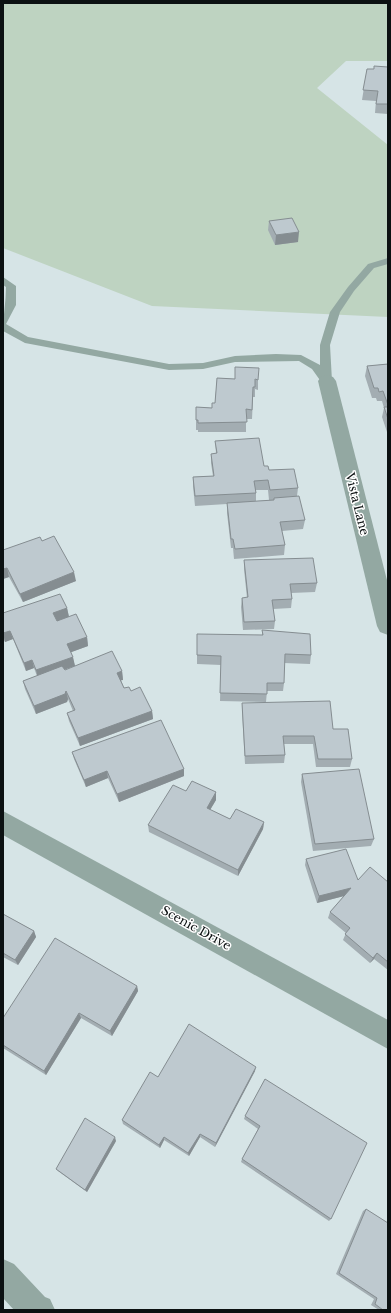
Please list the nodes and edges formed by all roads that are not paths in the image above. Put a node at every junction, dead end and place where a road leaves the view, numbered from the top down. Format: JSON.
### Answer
{"nodes":[{"id":1,"x":388,"y":260,"type":"edge"},
{"id":2,"x":3,"y":280,"type":"edge"},
{"id":3,"x":3,"y":322,"type":"edge"},
{"id":4,"x":3,"y":327,"type":"edge"},
{"id":5,"x":326,"y":380,"type":"junction"},
{"id":6,"x":388,"y":626,"type":"edge"},
{"id":7,"x":3,"y":822,"type":"edge"},
{"id":8,"x":388,"y":1035,"type":"edge"},
{"id":9,"x":3,"y":1275,"type":"edge"},
{"id":10,"x":39,"y":1310,"type":"edge"}],
"edges":[{"from":1,"to":5,"type":"lane"},
{"from":2,"to":3,"type":"lane"},
{"from":4,"to":5,"type":"lane"},
{"from":5,"to":6,"type":"street","name":"Vista Lane"},
{"from":7,"to":8,"type":"street","name":"Scenic Drive"},
{"from":9,"to":10,"type":"street"}]}
